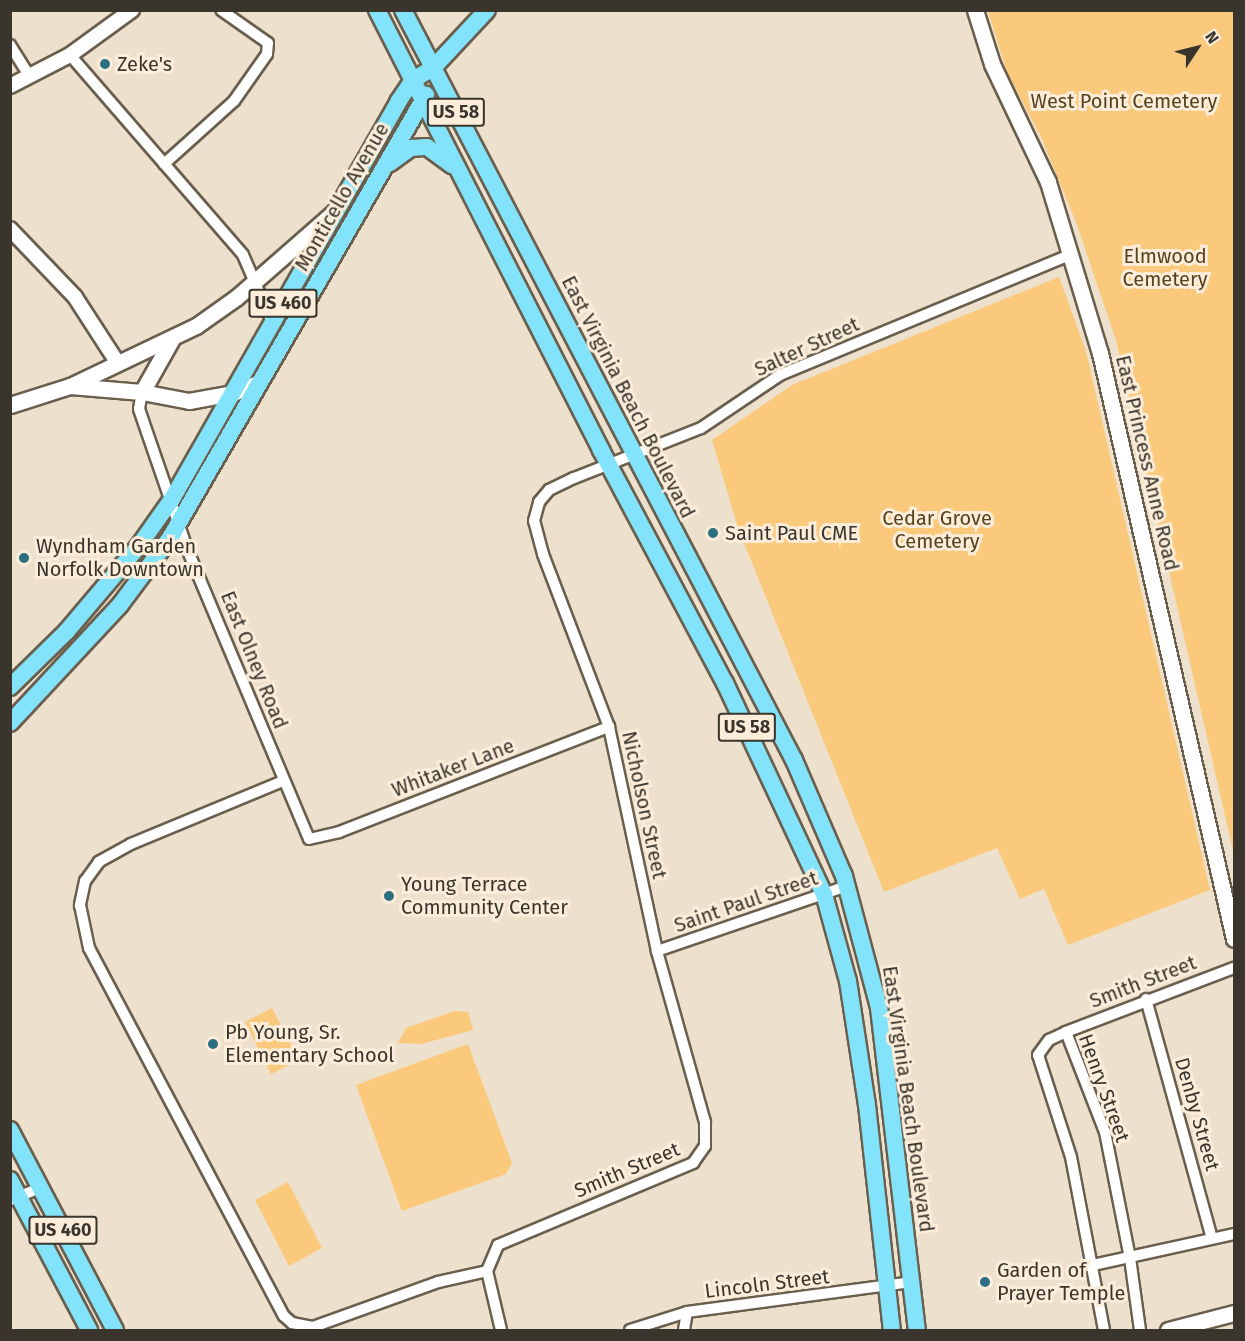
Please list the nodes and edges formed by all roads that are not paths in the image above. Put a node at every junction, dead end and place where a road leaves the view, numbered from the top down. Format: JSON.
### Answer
{"nodes":[{"id":1,"x":132,"y":10,"type":"edge"},
{"id":2,"x":221,"y":10,"type":"edge"},
{"id":3,"x":377,"y":10,"type":"edge"},
{"id":4,"x":402,"y":10,"type":"edge"},
{"id":5,"x":487,"y":10,"type":"edge"},
{"id":6,"x":975,"y":10,"type":"edge"},
{"id":7,"x":10,"y":45,"type":"edge"},
{"id":8,"x":70,"y":55,"type":"junction"},
{"id":9,"x":433,"y":68,"type":"junction"},
{"id":10,"x":29,"y":76,"type":"junction"},
{"id":11,"x":413,"y":80,"type":"junction"},
{"id":12,"x":10,"y":86,"type":"edge"},
{"id":13,"x":424,"y":101,"type":"junction"},
{"id":14,"x":164,"y":164,"type":"junction"},
{"id":15,"x":384,"y":168,"type":"junction"},
{"id":16,"x":459,"y":171,"type":"junction"},
{"id":17,"x":333,"y":213,"type":"junction"},
{"id":18,"x":10,"y":229,"type":"edge"},
{"id":19,"x":1068,"y":256,"type":"junction"},
{"id":20,"x":254,"y":280,"type":"junction"},
{"id":21,"x":272,"y":322,"type":"junction"},
{"id":22,"x":172,"y":339,"type":"junction"},
{"id":23,"x":117,"y":362,"type":"junction"},
{"id":24,"x":258,"y":383,"type":"junction"},
{"id":25,"x":70,"y":386,"type":"junction"},
{"id":26,"x":142,"y":392,"type":"junction"},
{"id":27,"x":233,"y":393,"type":"junction"},
{"id":28,"x":10,"y":405,"type":"edge"},
{"id":29,"x":635,"y":456,"type":"junction"},
{"id":30,"x":610,"y":466,"type":"junction"},
{"id":31,"x":172,"y":500,"type":"junction"},
{"id":32,"x":539,"y":502,"type":"joint"},
{"id":33,"x":179,"y":523,"type":"junction"},
{"id":34,"x":747,"y":671,"type":"junction"},
{"id":35,"x":726,"y":683,"type":"junction"},
{"id":36,"x":10,"y":687,"type":"edge"},
{"id":37,"x":10,"y":723,"type":"edge"},
{"id":38,"x":609,"y":727,"type":"junction"},
{"id":39,"x":283,"y":781,"type":"junction"},
{"id":40,"x":309,"y":838,"type":"joint"},
{"id":41,"x":847,"y":886,"type":"junction"},
{"id":42,"x":824,"y":894,"type":"junction"},
{"id":43,"x":1234,"y":939,"type":"edge"},
{"id":44,"x":657,"y":951,"type":"junction"},
{"id":45,"x":1234,"y":968,"type":"edge"},
{"id":46,"x":1146,"y":999,"type":"junction"},
{"id":47,"x":1066,"y":1032,"type":"junction"},
{"id":48,"x":705,"y":1122,"type":"joint"},
{"id":49,"x":10,"y":1130,"type":"edge"},
{"id":50,"x":10,"y":1180,"type":"edge"},
{"id":51,"x":40,"y":1188,"type":"junction"},
{"id":52,"x":15,"y":1198,"type":"edge"},
{"id":53,"x":906,"y":1232,"type":"junction"},
{"id":54,"x":1234,"y":1233,"type":"edge"},
{"id":55,"x":882,"y":1235,"type":"junction"},
{"id":56,"x":1212,"y":1238,"type":"junction"},
{"id":57,"x":1130,"y":1258,"type":"junction"},
{"id":58,"x":1093,"y":1264,"type":"junction"},
{"id":59,"x":487,"y":1271,"type":"junction"},
{"id":60,"x":911,"y":1282,"type":"junction"},
{"id":61,"x":887,"y":1286,"type":"junction"},
{"id":62,"x":687,"y":1312,"type":"junction"},
{"id":63,"x":1234,"y":1313,"type":"edge"},
{"id":64,"x":89,"y":1330,"type":"edge"},
{"id":65,"x":115,"y":1330,"type":"edge"},
{"id":66,"x":501,"y":1330,"type":"edge"},
{"id":67,"x":630,"y":1330,"type":"edge"},
{"id":68,"x":684,"y":1330,"type":"edge"},
{"id":69,"x":892,"y":1330,"type":"edge"},
{"id":70,"x":917,"y":1330,"type":"edge"},
{"id":71,"x":1104,"y":1330,"type":"edge"},
{"id":72,"x":1140,"y":1330,"type":"edge"},
{"id":73,"x":1168,"y":1330,"type":"edge"}],
"edges":[{"from":1,"to":8,"type":"street"},
{"from":2,"to":14,"type":"street"},
{"from":3,"to":11,"type":"main road","number":"US 58"},
{"from":4,"to":9,"type":"main road","name":"East Virginia Beach Boulevard","number":"US 58"},
{"from":5,"to":9,"type":"main road","name":"Monticello Avenue","number":"US 460"},
{"from":6,"to":19,"type":"main road","name":"East Princess Anne Road"},
{"from":7,"to":10,"type":"street"},
{"from":8,"to":10,"type":"street"},
{"from":8,"to":14,"type":"street"},
{"from":9,"to":11,"type":"main road","name":"Monticello Avenue","number":"US 460"},
{"from":9,"to":13,"type":"main road","name":"Monticello Avenue","number":"US 460"},
{"from":9,"to":29,"type":"main road","name":"East Virginia Beach Boulevard","number":"US 58"},
{"from":10,"to":12,"type":"street"},
{"from":11,"to":13,"type":"main road","number":"US 58"},
{"from":11,"to":17,"type":"main road","name":"Monticello Avenue","number":"US 460"},
{"from":13,"to":15,"type":"main road","name":"Monticello Avenue","number":"US 460"},
{"from":13,"to":16,"type":"main road","number":"US 58"},
{"from":14,"to":20,"type":"street"},
{"from":15,"to":16,"type":"main road"},
{"from":15,"to":24,"type":"main road","name":"Monticello Avenue","number":"US 460"},
{"from":16,"to":30,"type":"main road","number":"US 58"},
{"from":17,"to":20,"type":"main road","name":"Monticello Avenue"},
{"from":17,"to":21,"type":"main road","name":"Monticello Avenue","number":"US 460"},
{"from":18,"to":23,"type":"street"},
{"from":19,"to":29,"type":"street","name":"Salter Street"},
{"from":19,"to":43,"type":"main road","name":"East Princess Anne Road"},
{"from":20,"to":21,"type":"street"},
{"from":20,"to":22,"type":"main road","name":"Monticello Avenue"},
{"from":21,"to":27,"type":"main road","name":"Monticello Avenue","number":"US 460"},
{"from":22,"to":23,"type":"main road","name":"Monticello Avenue"},
{"from":22,"to":26,"type":"main road"},
{"from":23,"to":25,"type":"main road","name":"Monticello Avenue"},
{"from":24,"to":27,"type":"main road","name":"Monticello Avenue"},
{"from":24,"to":33,"type":"main road","number":"US 460"},
{"from":25,"to":26,"type":"main road","name":"Monticello Avenue"},
{"from":25,"to":28,"type":"main road","name":"Monticello Avenue"},
{"from":26,"to":27,"type":"main road","name":"Monticello Avenue"},
{"from":26,"to":31,"type":"street","name":"East Olney Road"},
{"from":27,"to":31,"type":"main road","number":"US 460"},
{"from":29,"to":30,"type":"street","name":"Salter Street"},
{"from":29,"to":34,"type":"main road","name":"East Virginia Beach Boulevard","number":"US 58"},
{"from":30,"to":32,"type":"street","name":"Salter Street"},
{"from":30,"to":35,"type":"main road","number":"US 58"},
{"from":31,"to":33,"type":"street","name":"East Olney Road"},
{"from":31,"to":36,"type":"main road","number":"US 460"},
{"from":32,"to":38,"type":"street","name":"Nicholson Street"},
{"from":33,"to":37,"type":"main road","number":"US 460"},
{"from":33,"to":39,"type":"street","name":"East Olney Road"},
{"from":34,"to":35,"type":"main road"},
{"from":34,"to":41,"type":"main road","name":"East Virginia Beach Boulevard","number":"US 58"},
{"from":35,"to":42,"type":"main road","number":"US 58"},
{"from":38,"to":40,"type":"street","name":"Whitaker Lane"},
{"from":38,"to":44,"type":"street","name":"Nicholson Street"},
{"from":39,"to":40,"type":"street","name":"East Olney Road"},
{"from":39,"to":59,"type":"street"},
{"from":41,"to":42,"type":"street","name":"Saint Paul Street"},
{"from":41,"to":53,"type":"main road","name":"East Virginia Beach Boulevard","number":"US 58"},
{"from":42,"to":44,"type":"street","name":"Saint Paul Street"},
{"from":42,"to":55,"type":"main road","number":"US 58"},
{"from":44,"to":48,"type":"street","name":"Nicholson Street"},
{"from":45,"to":46,"type":"street","name":"Smith Street"},
{"from":46,"to":47,"type":"street","name":"Smith Street"},
{"from":46,"to":56,"type":"street","name":"Denby Street"},
{"from":47,"to":57,"type":"street","name":"Henry Street"},
{"from":47,"to":58,"type":"street","name":"Henry Street"},
{"from":48,"to":59,"type":"street","name":"Smith Street"},
{"from":49,"to":51,"type":"main road","number":"US 460"},
{"from":50,"to":52,"type":"main road","number":"US 460"},
{"from":51,"to":52,"type":"street"},
{"from":51,"to":65,"type":"main road","number":"US 460"},
{"from":52,"to":64,"type":"main road","number":"US 460"},
{"from":53,"to":55,"type":"main road"},
{"from":53,"to":60,"type":"main road","name":"East Virginia Beach Boulevard","number":"US 58"},
{"from":54,"to":56,"type":"street"},
{"from":55,"to":61,"type":"main road","number":"US 58"},
{"from":56,"to":57,"type":"street"},
{"from":57,"to":58,"type":"street"},
{"from":57,"to":72,"type":"street","name":"Henry Street"},
{"from":58,"to":71,"type":"street","name":"Henry Street"},
{"from":59,"to":66,"type":"street"},
{"from":60,"to":61,"type":"street","name":"Lincoln Street"},
{"from":60,"to":70,"type":"main road","name":"East Virginia Beach Boulevard","number":"US 58"},
{"from":61,"to":62,"type":"street","name":"Lincoln Street"},
{"from":61,"to":69,"type":"main road","number":"US 58"},
{"from":62,"to":67,"type":"street","name":"Lincoln Street"},
{"from":62,"to":68,"type":"street"},
{"from":63,"to":73,"type":"main road"}]}
